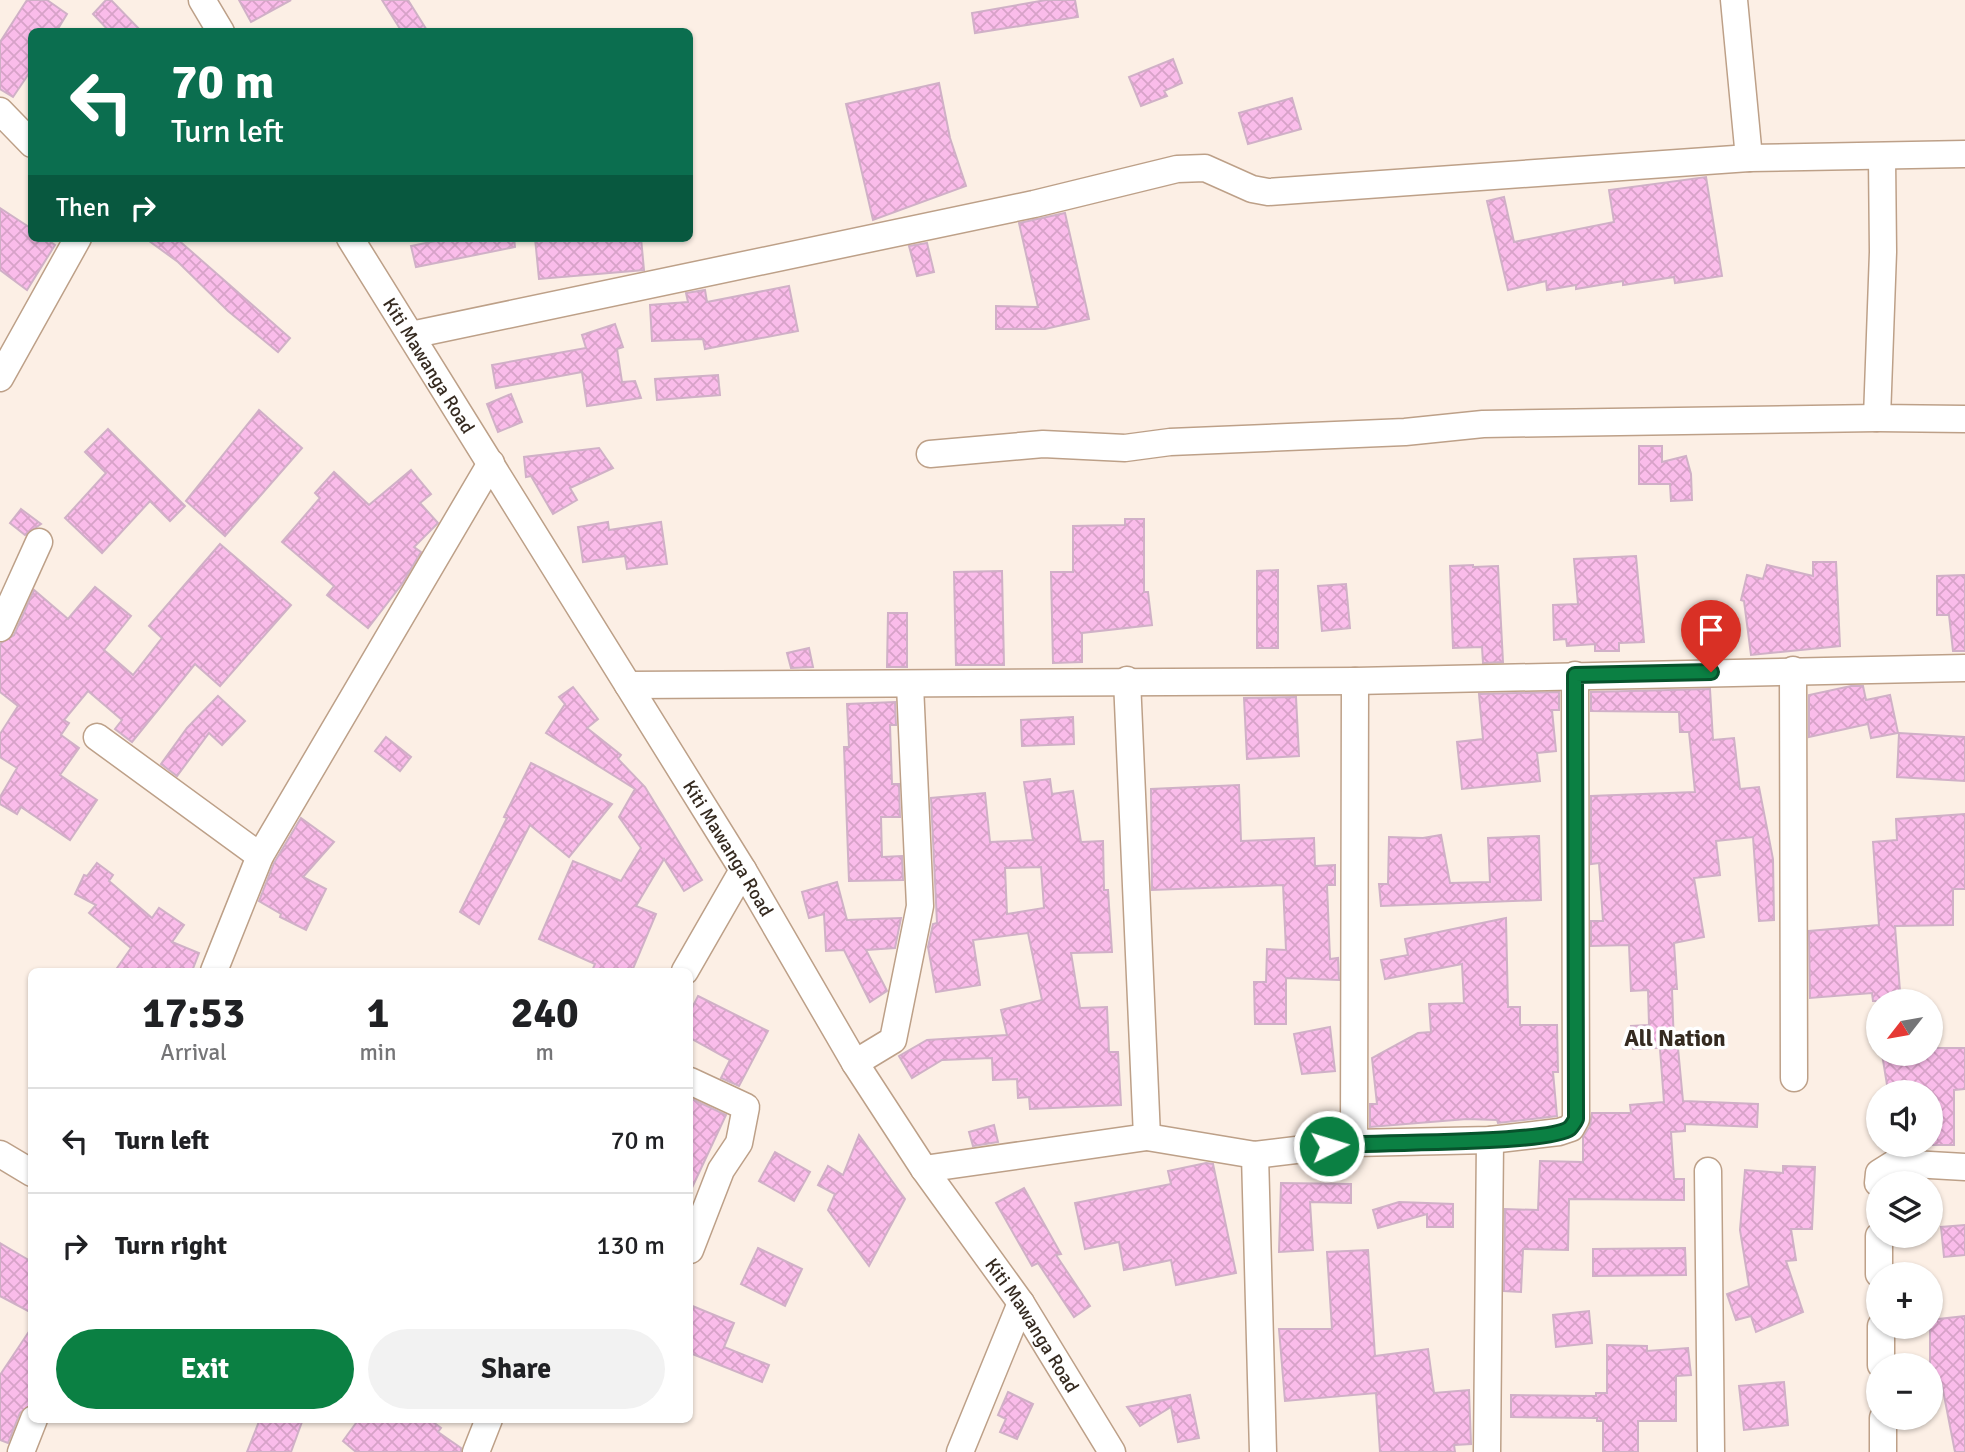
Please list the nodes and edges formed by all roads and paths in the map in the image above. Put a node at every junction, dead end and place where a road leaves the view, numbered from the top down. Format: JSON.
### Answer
{"nodes":[{"id":1,"x":1734,"y":0,"type":"edge"},
{"id":2,"x":0,"y":111,"type":"edge"},
{"id":3,"x":28,"y":140,"type":"edge"},
{"id":4,"x":1965,"y":154,"type":"edge"},
{"id":5,"x":1749,"y":158,"type":"junction"},
{"id":6,"x":1882,"y":158,"type":"junction"},
{"id":7,"x":76,"y":242,"type":"edge"},
{"id":8,"x":353,"y":242,"type":"edge"},
{"id":9,"x":411,"y":335,"type":"junction"},
{"id":10,"x":0,"y":378,"type":"edge"},
{"id":11,"x":1877,"y":418,"type":"junction"},
{"id":12,"x":1965,"y":419,"type":"edge"},
{"id":13,"x":930,"y":454,"type":"dead end"},
{"id":14,"x":491,"y":463,"type":"junction"},
{"id":15,"x":39,"y":542,"type":"dead end"},
{"id":16,"x":0,"y":628,"type":"edge"},
{"id":17,"x":1965,"y":668,"type":"edge"},
{"id":18,"x":1793,"y":670,"type":"junction"},
{"id":19,"x":1575,"y":675,"type":"junction"},
{"id":20,"x":1127,"y":680,"type":"junction"},
{"id":21,"x":1355,"y":681,"type":"junction"},
{"id":22,"x":628,"y":685,"type":"junction"},
{"id":23,"x":910,"y":685,"type":"junction"},
{"id":24,"x":97,"y":737,"type":"dead end"},
{"id":25,"x":260,"y":856,"type":"junction"},
{"id":26,"x":743,"y":870,"type":"junction"},
{"id":27,"x":215,"y":968,"type":"edge"},
{"id":28,"x":687,"y":968,"type":"edge"},
{"id":29,"x":855,"y":1063,"type":"junction"},
{"id":30,"x":1794,"y":1079,"type":"dead end"},
{"id":31,"x":693,"y":1081,"type":"edge"},
{"id":32,"x":1147,"y":1137,"type":"junction"},
{"id":33,"x":1490,"y":1140,"type":"junction"},
{"id":34,"x":1354,"y":1143,"type":"junction"},
{"id":35,"x":0,"y":1154,"type":"edge"},
{"id":36,"x":1255,"y":1154,"type":"junction"},
{"id":37,"x":1965,"y":1167,"type":"edge"},
{"id":38,"x":924,"y":1169,"type":"junction"},
{"id":39,"x":28,"y":1171,"type":"edge"},
{"id":40,"x":1708,"y":1171,"type":"dead end"},
{"id":41,"x":1882,"y":1171,"type":"edge"},
{"id":42,"x":693,"y":1242,"type":"edge"},
{"id":43,"x":1021,"y":1303,"type":"junction"},
{"id":44,"x":32,"y":1423,"type":"edge"},
{"id":45,"x":487,"y":1423,"type":"edge"},
{"id":46,"x":1882,"y":1430,"type":"edge"},
{"id":47,"x":21,"y":1452,"type":"edge"},
{"id":48,"x":476,"y":1452,"type":"edge"},
{"id":49,"x":960,"y":1452,"type":"edge"},
{"id":50,"x":1112,"y":1452,"type":"edge"},
{"id":51,"x":1263,"y":1452,"type":"edge"},
{"id":52,"x":1487,"y":1452,"type":"edge"},
{"id":53,"x":1711,"y":1452,"type":"edge"},
{"id":54,"x":1883,"y":1452,"type":"edge"}],
"edges":[{"from":1,"to":5,"type":"street"},
{"from":2,"to":3,"type":"street"},
{"from":4,"to":6,"type":"street"},
{"from":5,"to":6,"type":"street"},
{"from":5,"to":9,"type":"street"},
{"from":6,"to":11,"type":"street"},
{"from":7,"to":10,"type":"street"},
{"from":8,"to":9,"type":"street","name":"Kiti Mawanga Road"},
{"from":9,"to":14,"type":"street","name":"Kiti Mawanga Road"},
{"from":11,"to":12,"type":"street"},
{"from":11,"to":13,"type":"street"},
{"from":14,"to":22,"type":"street","name":"Kiti Mawanga Road"},
{"from":14,"to":25,"type":"street"},
{"from":15,"to":16,"type":"street"},
{"from":17,"to":18,"type":"street"},
{"from":18,"to":19,"type":"street"},
{"from":18,"to":30,"type":"street"},
{"from":19,"to":21,"type":"street"},
{"from":19,"to":33,"type":"street"},
{"from":20,"to":21,"type":"street"},
{"from":20,"to":23,"type":"street"},
{"from":20,"to":32,"type":"street"},
{"from":21,"to":34,"type":"street"},
{"from":22,"to":23,"type":"street"},
{"from":22,"to":26,"type":"street","name":"Kiti Mawanga Road"},
{"from":23,"to":29,"type":"street"},
{"from":24,"to":25,"type":"street"},
{"from":25,"to":27,"type":"street"},
{"from":26,"to":28,"type":"street"},
{"from":26,"to":29,"type":"street","name":"Kiti Mawanga Road"},
{"from":29,"to":38,"type":"street","name":"Kiti Mawanga Road"},
{"from":31,"to":42,"type":"street"},
{"from":32,"to":36,"type":"street"},
{"from":32,"to":38,"type":"street"},
{"from":33,"to":34,"type":"street"},
{"from":33,"to":52,"type":"street"},
{"from":34,"to":36,"type":"street"},
{"from":35,"to":39,"type":"street"},
{"from":36,"to":51,"type":"street"},
{"from":37,"to":41,"type":"street"},
{"from":38,"to":43,"type":"street","name":"Kiti Mawanga Road"},
{"from":40,"to":53,"type":"street"},
{"from":43,"to":49,"type":"street"},
{"from":43,"to":50,"type":"street","name":"Kiti Mawanga Road"},
{"from":44,"to":47,"type":"street"},
{"from":45,"to":48,"type":"street"},
{"from":46,"to":54,"type":"street"}]}
